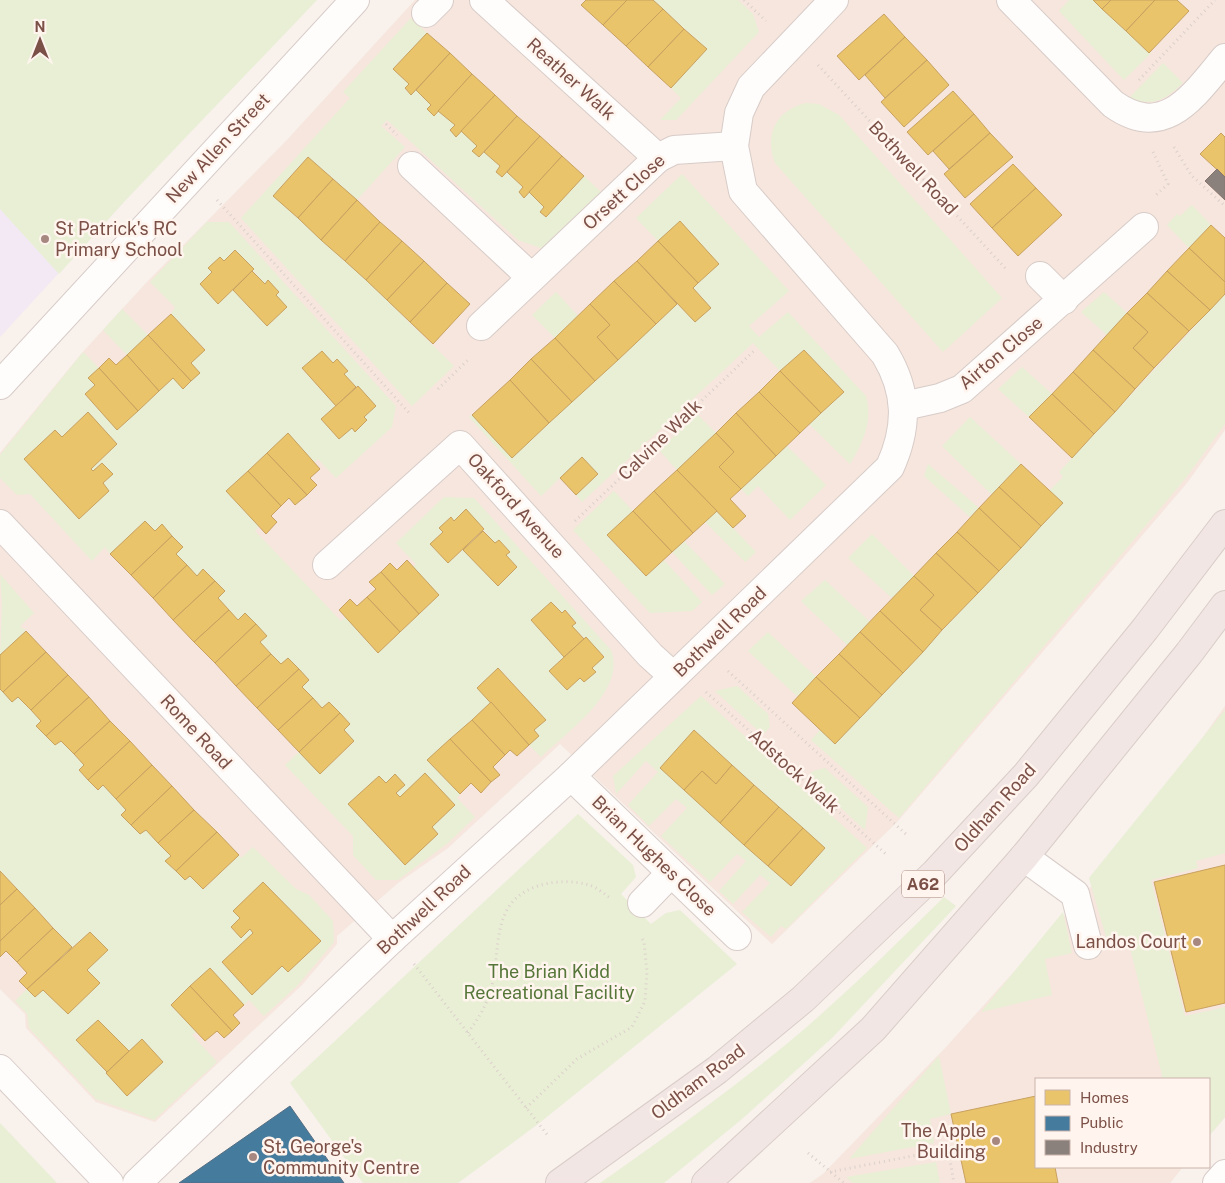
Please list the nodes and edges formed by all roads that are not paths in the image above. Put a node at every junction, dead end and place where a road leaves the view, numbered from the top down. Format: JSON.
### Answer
{"nodes":[{"id":1,"x":355,"y":0,"type":"edge"},
{"id":2,"x":484,"y":0,"type":"edge"},
{"id":3,"x":834,"y":0,"type":"edge"},
{"id":4,"x":1011,"y":0,"type":"edge"},
{"id":5,"x":1225,"y":58,"type":"edge"},
{"id":6,"x":734,"y":146,"type":"junction"},
{"id":7,"x":658,"y":158,"type":"junction"},
{"id":8,"x":412,"y":166,"type":"dead end"},
{"id":9,"x":1144,"y":228,"type":"dead end"},
{"id":10,"x":1040,"y":276,"type":"dead end"},
{"id":11,"x":531,"y":277,"type":"junction"},
{"id":12,"x":1064,"y":300,"type":"junction"},
{"id":13,"x":478,"y":339,"type":"road end"},
{"id":14,"x":0,"y":384,"type":"edge"},
{"id":15,"x":904,"y":406,"type":"junction"},
{"id":16,"x":0,"y":524,"type":"edge"},
{"id":17,"x":1225,"y":524,"type":"edge"},
{"id":18,"x":328,"y":565,"type":"dead end"},
{"id":19,"x":1225,"y":605,"type":"edge"},
{"id":20,"x":673,"y":676,"type":"junction"},
{"id":21,"x":571,"y":776,"type":"junction"},
{"id":22,"x":1024,"y":857,"type":"junction"},
{"id":23,"x":671,"y":873,"type":"junction"},
{"id":24,"x":642,"y":903,"type":"dead end"},
{"id":25,"x":737,"y":936,"type":"dead end"},
{"id":26,"x":392,"y":939,"type":"junction"},
{"id":27,"x":1088,"y":946,"type":"dead end"},
{"id":28,"x":0,"y":1069,"type":"edge"},
{"id":29,"x":1225,"y":1174,"type":"edge"},
{"id":30,"x":109,"y":1183,"type":"edge"},
{"id":31,"x":137,"y":1183,"type":"edge"},
{"id":32,"x":560,"y":1183,"type":"edge"},
{"id":33,"x":706,"y":1183,"type":"edge"},
{"id":34,"x":1218,"y":1183,"type":"edge"}],
"edges":[{"from":1,"to":14,"type":"street","name":"New Allen Street"},
{"from":2,"to":7,"type":"street","name":"Reather Walk"},
{"from":3,"to":6,"type":"street","name":"Bothwell Road"},
{"from":4,"to":5,"type":"street"},
{"from":6,"to":7,"type":"street","name":"Orsett Close"},
{"from":6,"to":15,"type":"street","name":"Bothwell Road"},
{"from":7,"to":11,"type":"street","name":"Orsett Close"},
{"from":8,"to":11,"type":"street"},
{"from":9,"to":12,"type":"street","name":"Airton Close"},
{"from":10,"to":12,"type":"street"},
{"from":11,"to":13,"type":"street","name":"Orsett Close"},
{"from":12,"to":15,"type":"street","name":"Airton Close"},
{"from":15,"to":20,"type":"street","name":"Bothwell Road"},
{"from":16,"to":26,"type":"street","name":"Rome Road"},
{"from":17,"to":32,"type":"highway","name":"Oldham Road","number":"A62"},
{"from":18,"to":20,"type":"street","name":"Oakford Avenue"},
{"from":19,"to":22,"type":"highway"},
{"from":20,"to":21,"type":"street","name":"Bothwell Road"},
{"from":21,"to":23,"type":"street","name":"Brian Hughes Close"},
{"from":21,"to":26,"type":"street","name":"Bothwell Road"},
{"from":22,"to":27,"type":"street"},
{"from":22,"to":33,"type":"highway"},
{"from":23,"to":24,"type":"street"},
{"from":23,"to":25,"type":"street","name":"Brian Hughes Close"},
{"from":26,"to":31,"type":"street","name":"Bothwell Road"},
{"from":28,"to":30,"type":"street"},
{"from":29,"to":34,"type":"street"}]}
